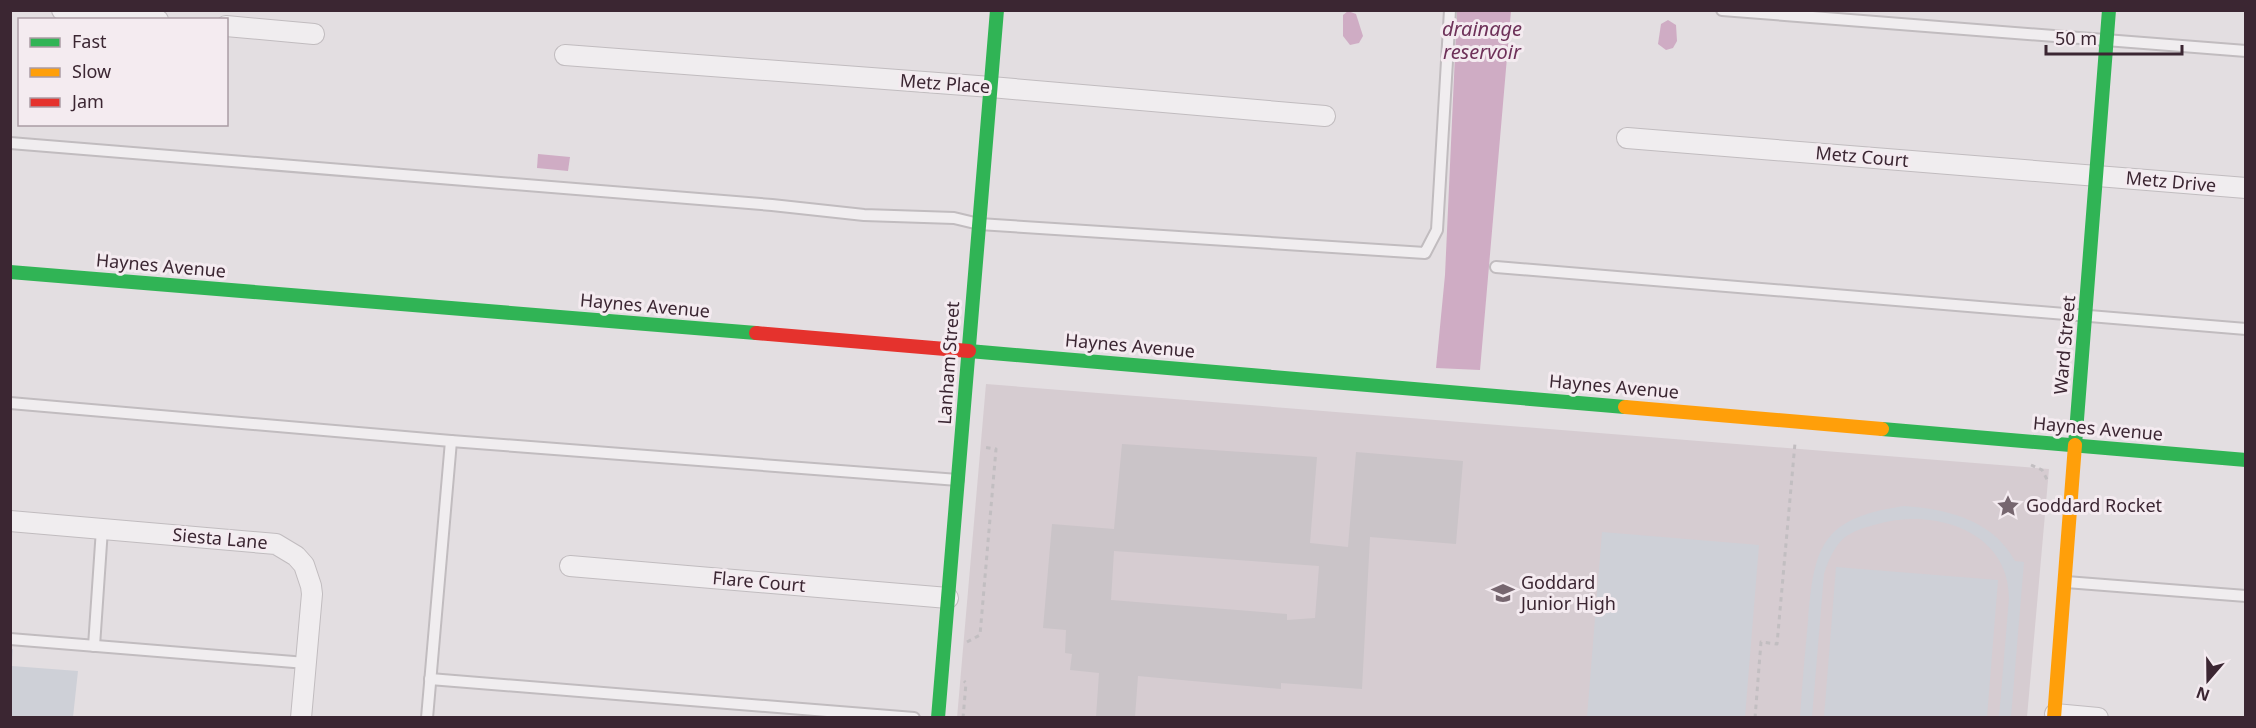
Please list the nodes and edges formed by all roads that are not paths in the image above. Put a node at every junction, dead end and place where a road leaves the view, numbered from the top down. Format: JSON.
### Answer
{"nodes":[{"id":1,"x":62,"y":10,"type":"edge"},
{"id":2,"x":997,"y":10,"type":"edge"},
{"id":3,"x":1450,"y":10,"type":"edge"},
{"id":4,"x":1722,"y":10,"type":"edge"},
{"id":5,"x":2109,"y":10,"type":"edge"},
{"id":6,"x":139,"y":18,"type":"edge"},
{"id":7,"x":228,"y":26,"type":"edge"},
{"id":8,"x":314,"y":34,"type":"dead end"},
{"id":9,"x":2107,"y":39,"type":"junction"},
{"id":10,"x":2246,"y":51,"type":"edge"},
{"id":11,"x":565,"y":55,"type":"dead end"},
{"id":12,"x":991,"y":87,"type":"junction"},
{"id":13,"x":1325,"y":116,"type":"dead end"},
{"id":14,"x":1627,"y":138,"type":"dead end"},
{"id":15,"x":10,"y":143,"type":"edge"},
{"id":16,"x":2097,"y":176,"type":"junction"},
{"id":17,"x":2246,"y":189,"type":"edge"},
{"id":18,"x":979,"y":224,"type":"junction"},
{"id":19,"x":1496,"y":267,"type":"dead end"},
{"id":20,"x":10,"y":272,"type":"edge"},
{"id":21,"x":2085,"y":316,"type":"junction"},
{"id":22,"x":2246,"y":329,"type":"edge"},
{"id":23,"x":969,"y":351,"type":"junction"},
{"id":24,"x":10,"y":403,"type":"edge"},
{"id":25,"x":451,"y":441,"type":"junction"},
{"id":26,"x":2075,"y":445,"type":"junction"},
{"id":27,"x":2246,"y":460,"type":"edge"},
{"id":28,"x":958,"y":480,"type":"junction"},
{"id":29,"x":10,"y":521,"type":"edge"},
{"id":30,"x":102,"y":529,"type":"junction"},
{"id":31,"x":570,"y":566,"type":"dead end"},
{"id":32,"x":2064,"y":582,"type":"junction"},
{"id":33,"x":2246,"y":596,"type":"edge"},
{"id":34,"x":948,"y":598,"type":"junction"},
{"id":35,"x":10,"y":639,"type":"edge"},
{"id":36,"x":94,"y":646,"type":"junction"},
{"id":37,"x":306,"y":663,"type":"junction"},
{"id":38,"x":430,"y":679,"type":"junction"},
{"id":39,"x":2055,"y":716,"type":"edge"},
{"id":40,"x":302,"y":717,"type":"edge"},
{"id":41,"x":427,"y":717,"type":"edge"},
{"id":42,"x":914,"y":717,"type":"edge"},
{"id":43,"x":938,"y":717,"type":"edge"},
{"id":44,"x":2098,"y":717,"type":"edge"}],
"edges":[{"from":1,"to":6,"type":"street"},
{"from":2,"to":12,"type":"street","name":"Lanham Street"},
{"from":3,"to":18,"type":"lane"},
{"from":4,"to":9,"type":"lane"},
{"from":5,"to":9,"type":"street","name":"Ward Street"},
{"from":7,"to":8,"type":"street"},
{"from":9,"to":10,"type":"lane"},
{"from":9,"to":16,"type":"street","name":"Ward Street"},
{"from":11,"to":12,"type":"street","name":"Metz Place"},
{"from":12,"to":13,"type":"street","name":"Metz Place"},
{"from":12,"to":18,"type":"street","name":"Lanham Street"},
{"from":14,"to":16,"type":"street","name":"Metz Court"},
{"from":15,"to":18,"type":"lane"},
{"from":16,"to":17,"type":"street","name":"Metz Drive"},
{"from":16,"to":21,"type":"street","name":"Ward Street"},
{"from":18,"to":23,"type":"street","name":"Lanham Street"},
{"from":19,"to":21,"type":"lane"},
{"from":20,"to":23,"type":"street","name":"Haynes Avenue"},
{"from":21,"to":22,"type":"lane"},
{"from":21,"to":26,"type":"street","name":"Ward Street"},
{"from":23,"to":26,"type":"street","name":"Haynes Avenue"},
{"from":23,"to":28,"type":"street","name":"Lanham Street"},
{"from":24,"to":25,"type":"lane"},
{"from":25,"to":28,"type":"lane"},
{"from":25,"to":38,"type":"lane"},
{"from":26,"to":27,"type":"street","name":"Haynes Avenue"},
{"from":26,"to":32,"type":"street","name":"Ward Street"},
{"from":28,"to":34,"type":"street","name":"Lanham Street"},
{"from":29,"to":30,"type":"street","name":"Siesta Lane"},
{"from":30,"to":36,"type":"lane"},
{"from":30,"to":37,"type":"street","name":"Siesta Lane"},
{"from":31,"to":34,"type":"street","name":"Flare Court"},
{"from":32,"to":33,"type":"lane"},
{"from":32,"to":39,"type":"street","name":"Ward Street"},
{"from":34,"to":43,"type":"street","name":"Lanham Street"},
{"from":35,"to":36,"type":"lane"},
{"from":36,"to":37,"type":"lane"},
{"from":37,"to":40,"type":"street","name":"Siesta Lane"},
{"from":38,"to":41,"type":"lane"},
{"from":38,"to":42,"type":"lane"},
{"from":39,"to":44,"type":"street"}]}
